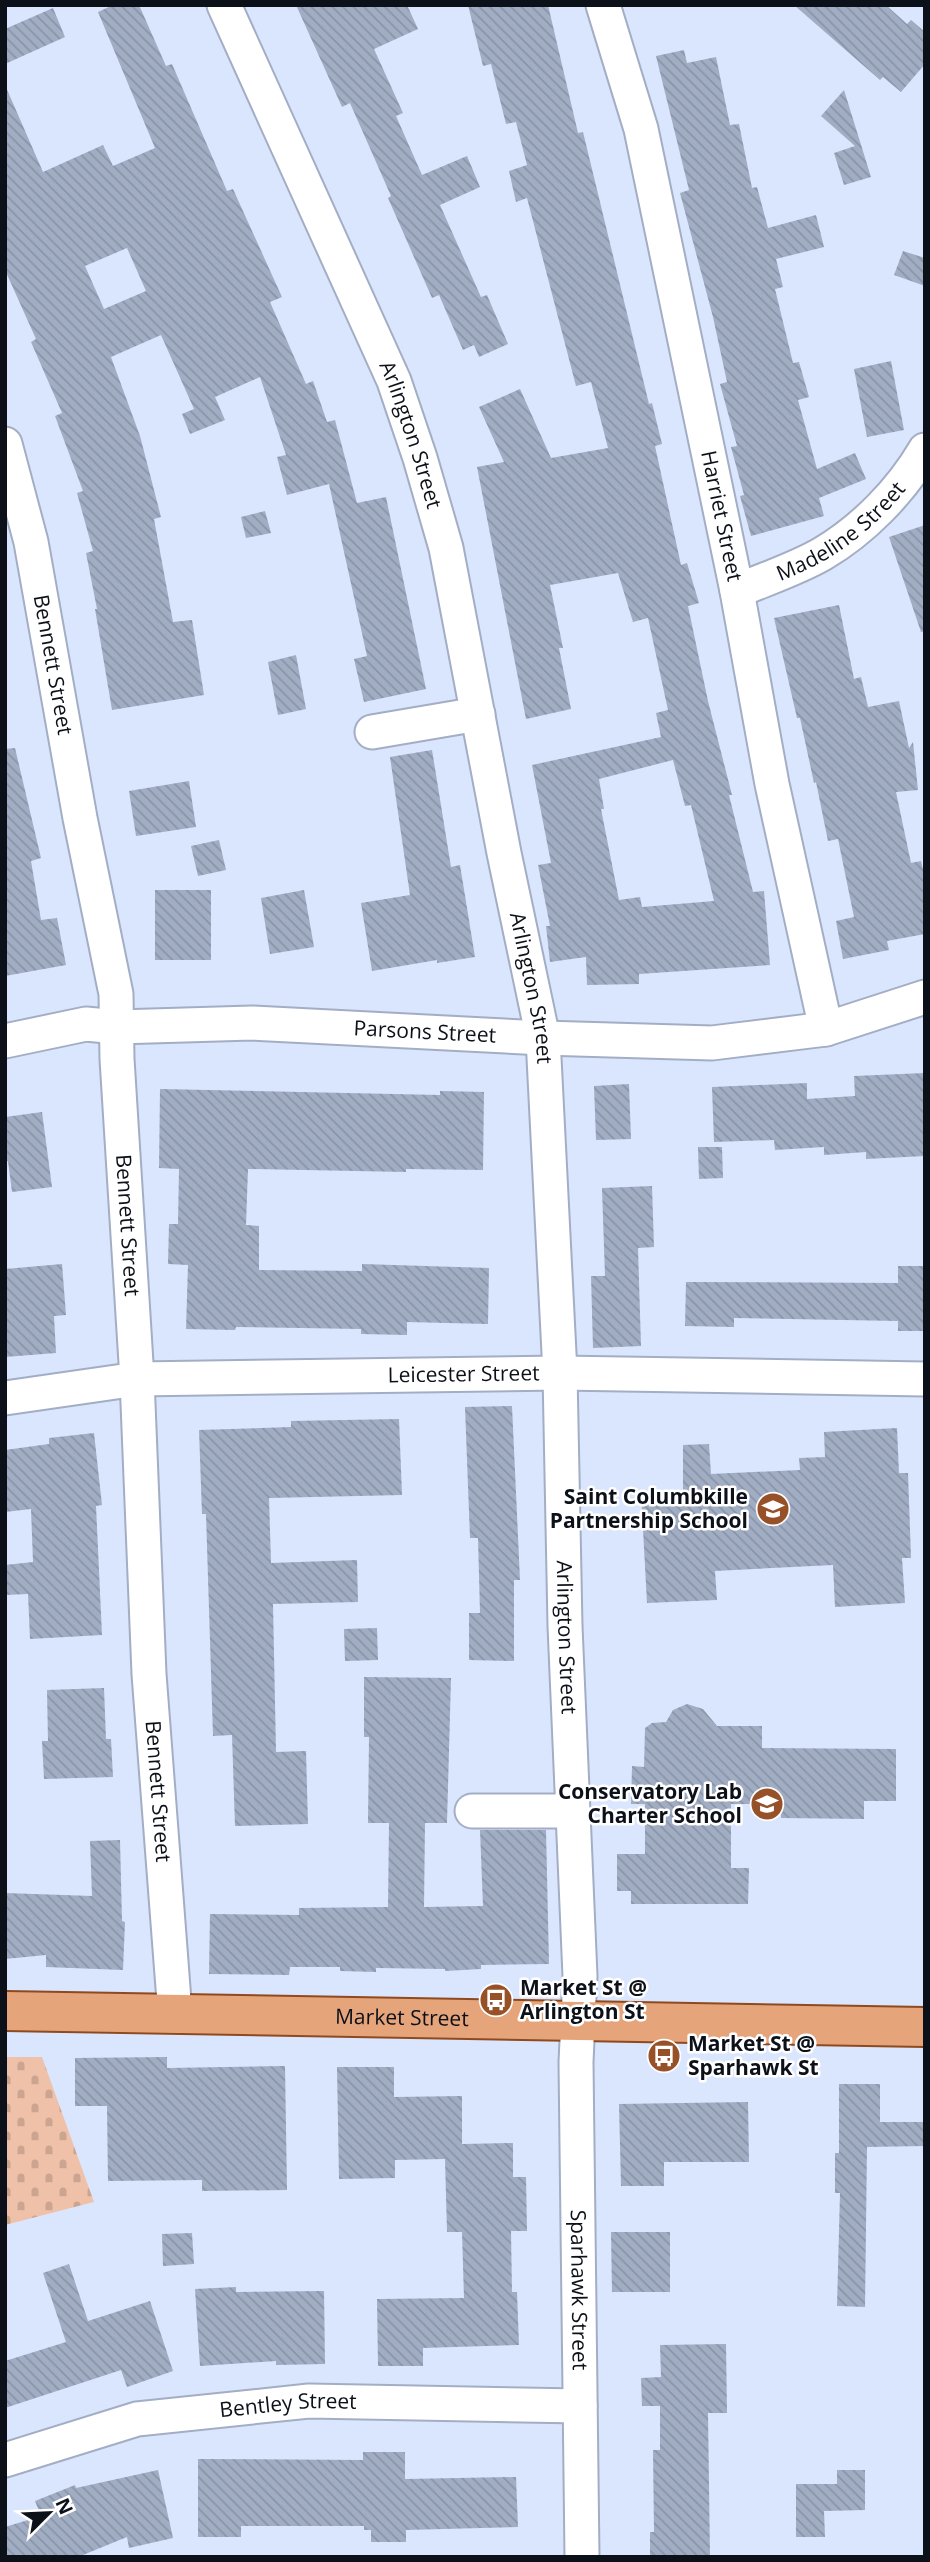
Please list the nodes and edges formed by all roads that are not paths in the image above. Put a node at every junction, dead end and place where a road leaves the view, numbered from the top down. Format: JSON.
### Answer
{"nodes":[{"id":1,"x":224,"y":5,"type":"edge"},
{"id":2,"x":603,"y":5,"type":"edge"},
{"id":3,"x":5,"y":444,"type":"edge"},
{"id":4,"x":925,"y":450,"type":"edge"},
{"id":5,"x":737,"y":591,"type":"junction"},
{"id":6,"x":478,"y":714,"type":"junction"},
{"id":7,"x":372,"y":732,"type":"dead end"},
{"id":8,"x":925,"y":997,"type":"edge"},
{"id":9,"x":117,"y":1027,"type":"junction"},
{"id":10,"x":826,"y":1029,"type":"junction"},
{"id":11,"x":543,"y":1038,"type":"junction"},
{"id":12,"x":5,"y":1041,"type":"edge"},
{"id":13,"x":560,"y":1373,"type":"junction"},
{"id":14,"x":137,"y":1379,"type":"junction"},
{"id":15,"x":925,"y":1379,"type":"edge"},
{"id":16,"x":5,"y":1398,"type":"edge"},
{"id":17,"x":472,"y":1811,"type":"dead end"},
{"id":18,"x":571,"y":1811,"type":"junction"},
{"id":19,"x":5,"y":2011,"type":"edge"},
{"id":20,"x":175,"y":2014,"type":"junction"},
{"id":21,"x":578,"y":2022,"type":"junction"},
{"id":22,"x":925,"y":2027,"type":"edge"},
{"id":23,"x":580,"y":2406,"type":"junction"},
{"id":24,"x":5,"y":2460,"type":"edge"},
{"id":25,"x":582,"y":2557,"type":"edge"}],
"edges":[{"from":1,"to":6,"type":"street","name":"Arlington Street"},
{"from":2,"to":5,"type":"street","name":"Harriet Street"},
{"from":3,"to":9,"type":"street","name":"Bennett Street"},
{"from":4,"to":5,"type":"street","name":"Madeline Street"},
{"from":5,"to":10,"type":"street","name":"Harriet Street"},
{"from":6,"to":7,"type":"street"},
{"from":6,"to":11,"type":"street","name":"Arlington Street"},
{"from":8,"to":10,"type":"street","name":"Parsons Street"},
{"from":9,"to":11,"type":"street","name":"Parsons Street"},
{"from":9,"to":12,"type":"street","name":"Parsons Street"},
{"from":9,"to":14,"type":"street","name":"Bennett Street"},
{"from":10,"to":11,"type":"street","name":"Parsons Street"},
{"from":11,"to":13,"type":"street","name":"Arlington Street"},
{"from":13,"to":14,"type":"street","name":"Leicester Street"},
{"from":13,"to":15,"type":"street","name":"Leicester Street"},
{"from":13,"to":18,"type":"street","name":"Arlington Street"},
{"from":14,"to":16,"type":"street","name":"Leicester Street"},
{"from":14,"to":20,"type":"street","name":"Bennett Street"},
{"from":17,"to":18,"type":"street"},
{"from":18,"to":21,"type":"street","name":"Arlington Street"},
{"from":19,"to":20,"type":"main road","name":"Market Street"},
{"from":20,"to":21,"type":"main road","name":"Market Street"},
{"from":21,"to":22,"type":"main road","name":"Market Street"},
{"from":21,"to":23,"type":"street","name":"Sparhawk Street"},
{"from":23,"to":24,"type":"street","name":"Bentley Street"},
{"from":23,"to":25,"type":"street","name":"Sparhawk Street"}]}
